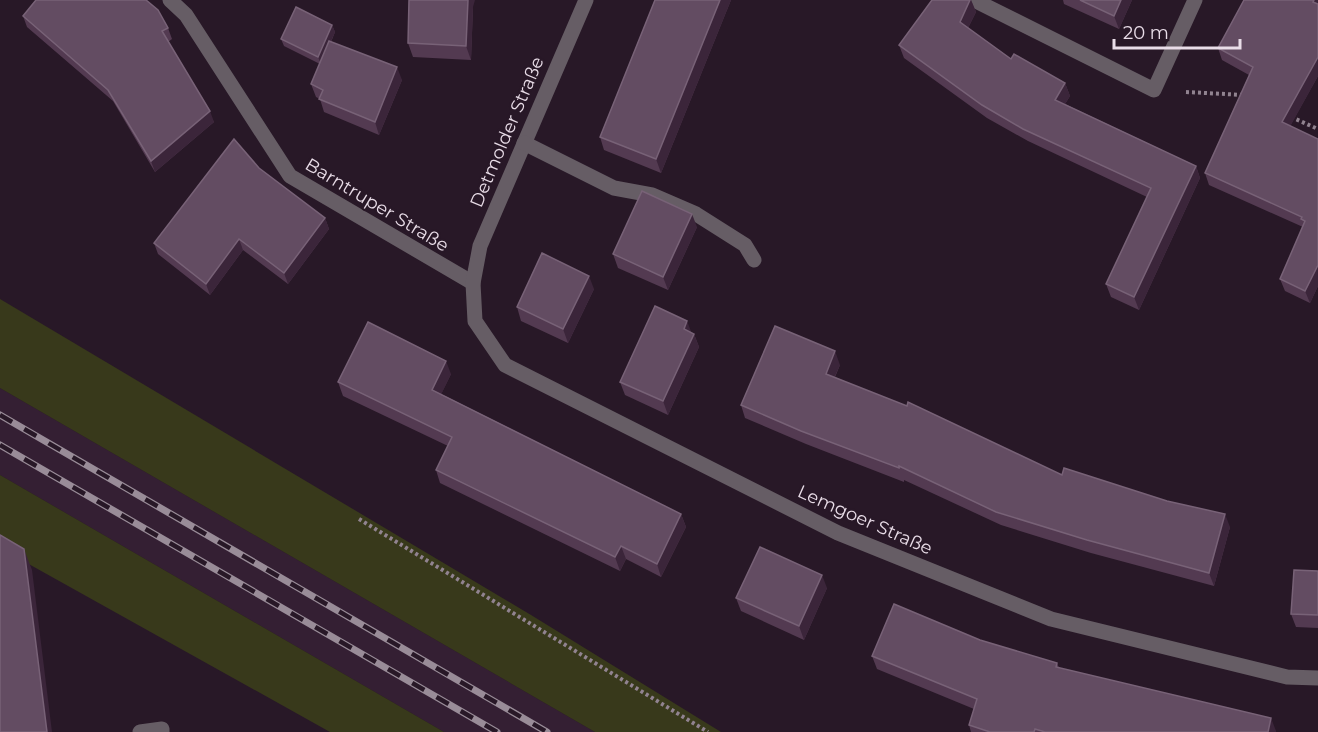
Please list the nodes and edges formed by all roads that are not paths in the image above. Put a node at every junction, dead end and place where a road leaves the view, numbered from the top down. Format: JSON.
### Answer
{"nodes":[{"id":1,"x":170,"y":0,"type":"edge"},
{"id":2,"x":586,"y":0,"type":"edge"},
{"id":3,"x":974,"y":0,"type":"edge"},
{"id":4,"x":1195,"y":0,"type":"edge"},
{"id":5,"x":524,"y":143,"type":"junction"},
{"id":6,"x":754,"y":260,"type":"dead end"},
{"id":7,"x":473,"y":283,"type":"junction"},
{"id":8,"x":1318,"y":678,"type":"edge"},
{"id":9,"x":140,"y":732,"type":"edge"},
{"id":10,"x":162,"y":732,"type":"edge"}],
"edges":[{"from":1,"to":7,"type":"street","name":"Barntruper Straße"},
{"from":2,"to":5,"type":"street","name":"Detmolder Straße"},
{"from":3,"to":4,"type":"street"},
{"from":5,"to":6,"type":"street"},
{"from":5,"to":7,"type":"street","name":"Detmolder Straße"},
{"from":7,"to":8,"type":"street","name":"Lemgoer Straße"},
{"from":9,"to":10,"type":"street"}]}
